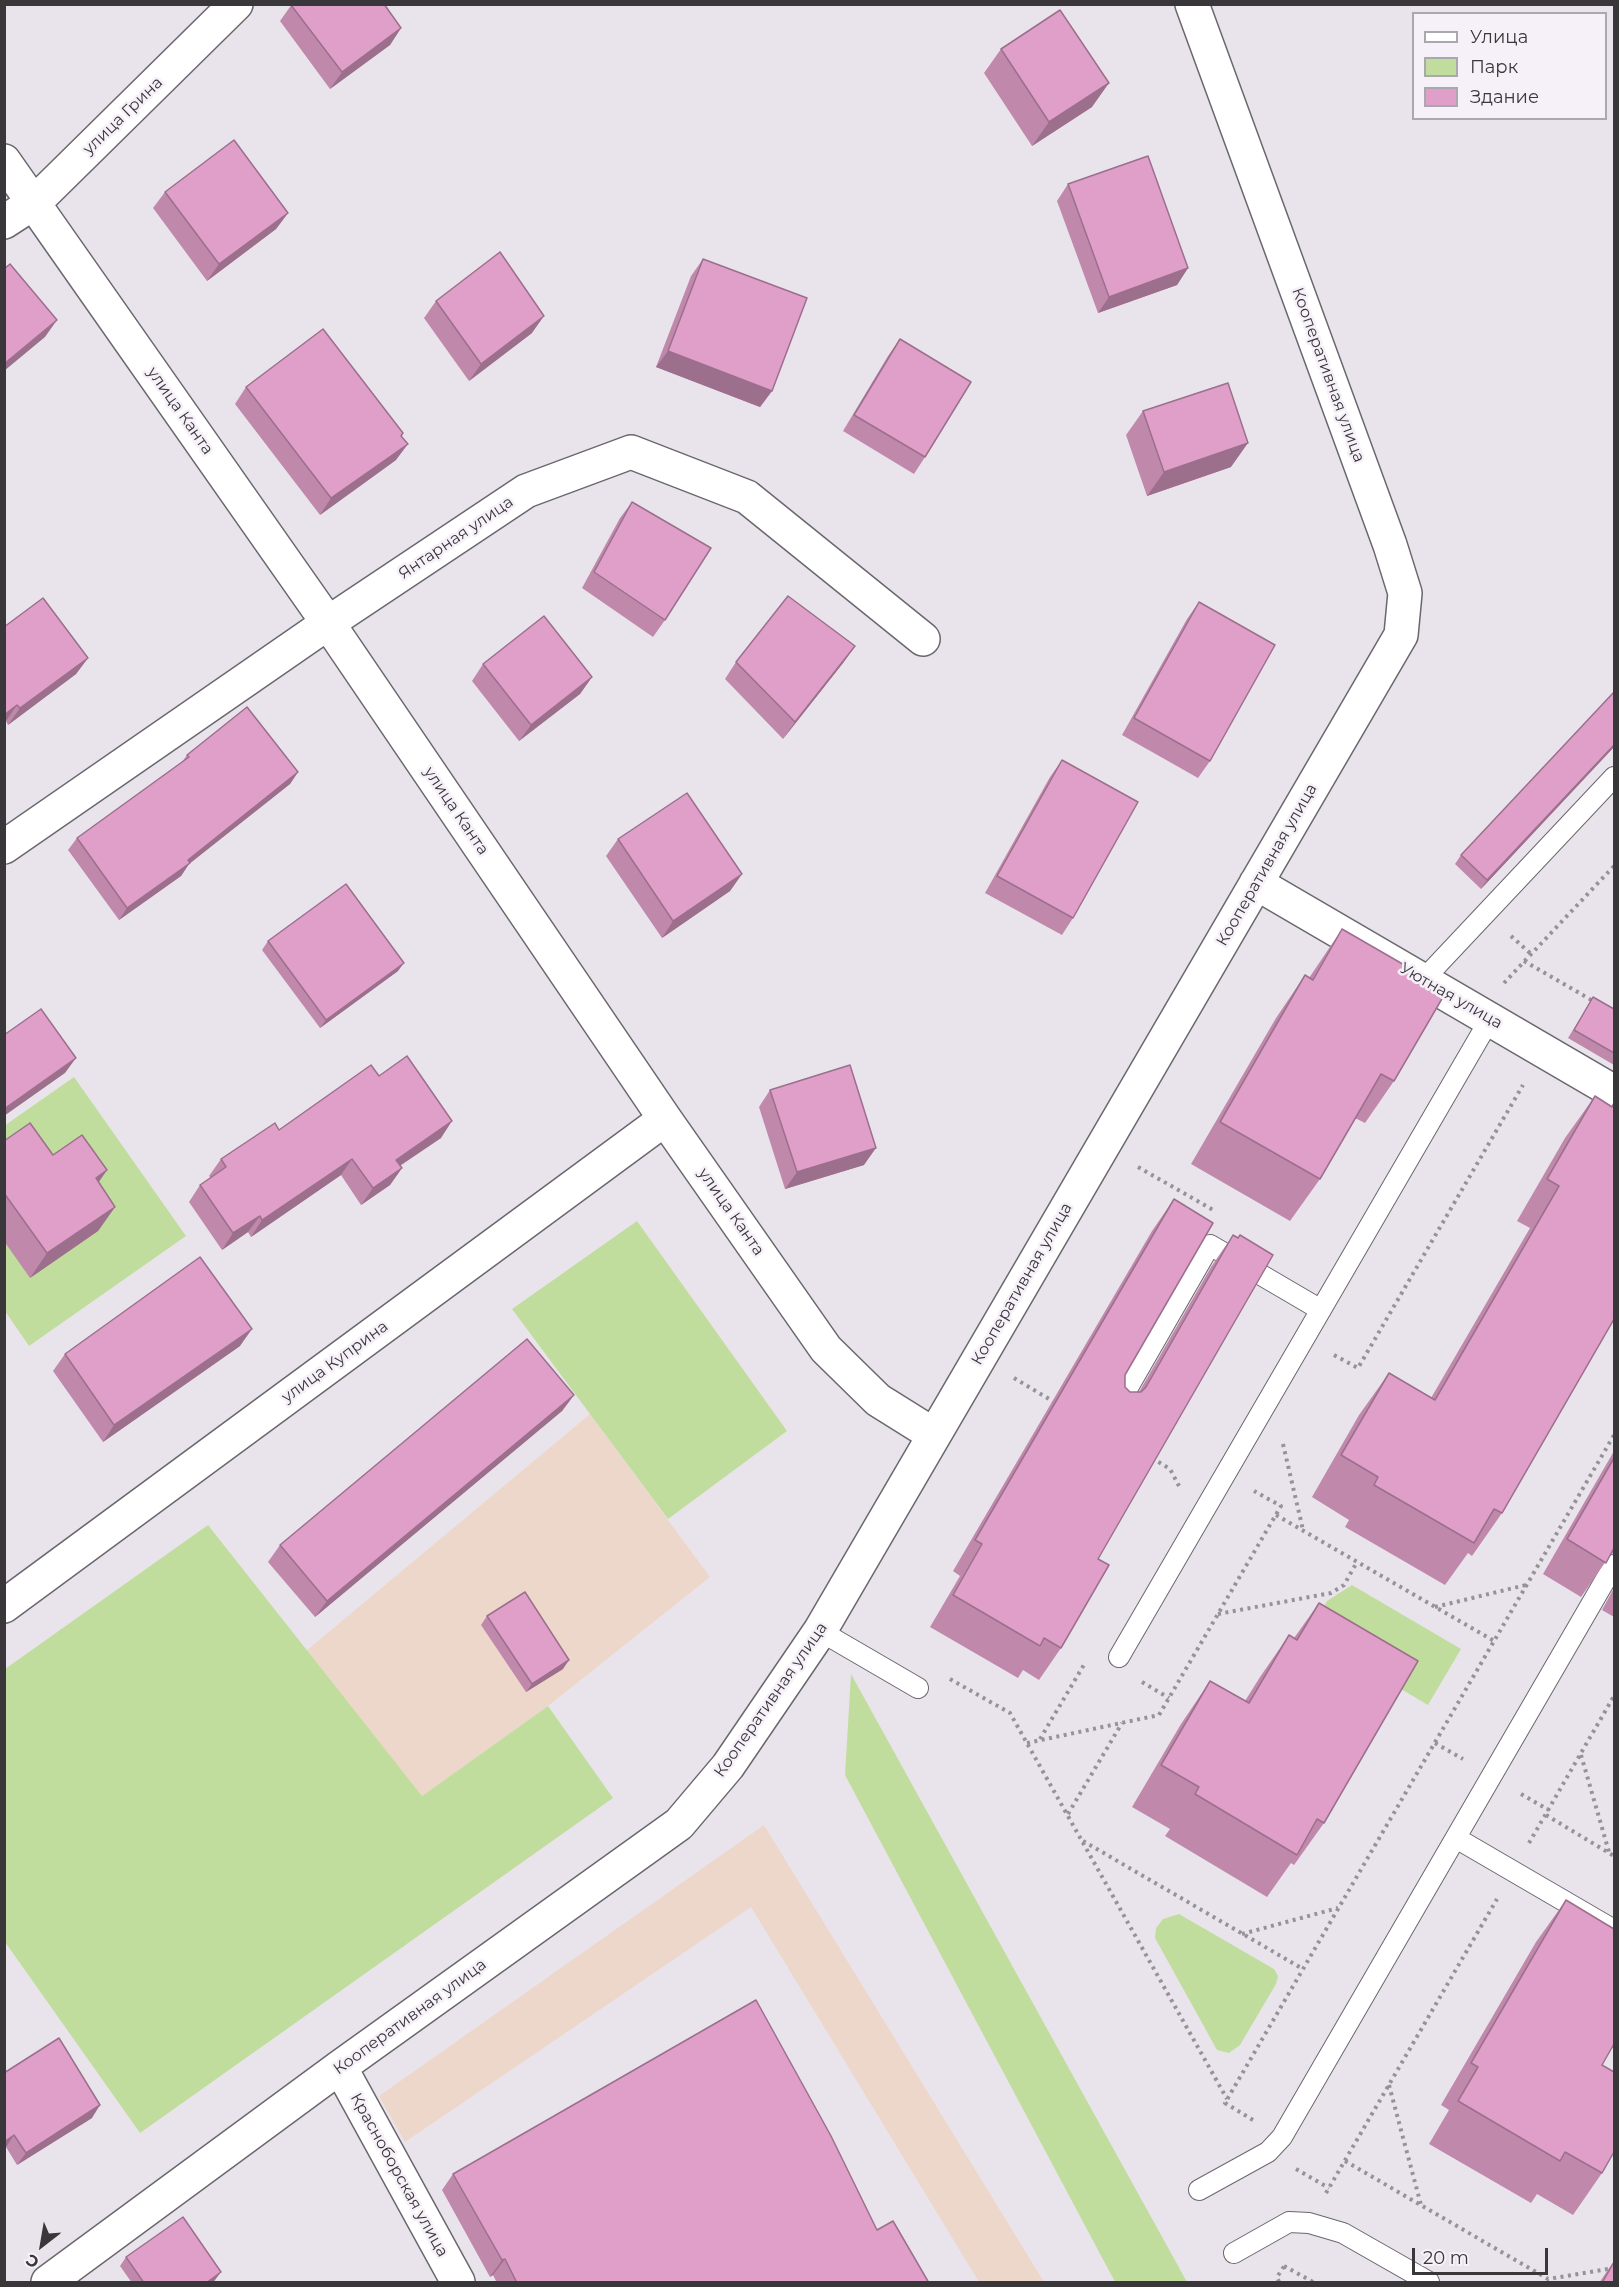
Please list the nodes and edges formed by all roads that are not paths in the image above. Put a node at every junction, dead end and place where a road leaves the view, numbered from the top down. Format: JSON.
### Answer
{"nodes":[{"id":1,"x":236,"y":4,"type":"edge"},
{"id":2,"x":1192,"y":4,"type":"edge"},
{"id":3,"x":4,"y":161,"type":"edge"},
{"id":4,"x":35,"y":202,"type":"junction"},
{"id":5,"x":4,"y":222,"type":"edge"},
{"id":6,"x":328,"y":623,"type":"junction"},
{"id":7,"x":923,"y":639,"type":"dead end"},
{"id":8,"x":1614,"y":777,"type":"edge"},
{"id":9,"x":4,"y":847,"type":"edge"},
{"id":10,"x":1256,"y":883,"type":"junction"},
{"id":11,"x":1423,"y":980,"type":"junction"},
{"id":12,"x":1483,"y":1015,"type":"junction"},
{"id":13,"x":1614,"y":1092,"type":"edge"},
{"id":14,"x":665,"y":1119,"type":"junction"},
{"id":15,"x":1321,"y":1310,"type":"junction"},
{"id":16,"x":1113,"y":1413,"type":"edge"},
{"id":17,"x":934,"y":1435,"type":"junction"},
{"id":18,"x":1614,"y":1565,"type":"edge"},
{"id":19,"x":4,"y":1606,"type":"edge"},
{"id":20,"x":820,"y":1631,"type":"junction"},
{"id":21,"x":1119,"y":1657,"type":"dead end"},
{"id":22,"x":918,"y":1688,"type":"dead end"},
{"id":23,"x":1456,"y":1838,"type":"junction"},
{"id":24,"x":1614,"y":1930,"type":"edge"},
{"id":25,"x":340,"y":2067,"type":"junction"},
{"id":26,"x":1199,"y":2190,"type":"dead end"},
{"id":27,"x":1234,"y":2253,"type":"dead end"},
{"id":28,"x":48,"y":2283,"type":"edge"},
{"id":29,"x":458,"y":2283,"type":"edge"},
{"id":30,"x":1429,"y":2283,"type":"edge"}],
"edges":[{"from":1,"to":4,"type":"street","name":"улица Грина"},
{"from":2,"to":10,"type":"street","name":"Кооперативная улица"},
{"from":3,"to":4,"type":"street","name":"улица Канта"},
{"from":4,"to":5,"type":"street","name":"улица Грина"},
{"from":4,"to":6,"type":"street","name":"улица Канта"},
{"from":6,"to":7,"type":"street","name":"Янтарная улица"},
{"from":6,"to":9,"type":"street","name":"Янтарная улица"},
{"from":6,"to":14,"type":"street","name":"улица Канта"},
{"from":8,"to":11,"type":"lane"},
{"from":10,"to":11,"type":"street","name":"Уютная улица"},
{"from":10,"to":17,"type":"street","name":"Кооперативная улица"},
{"from":11,"to":12,"type":"street","name":"Уютная улица"},
{"from":12,"to":13,"type":"street","name":"Уютная улица"},
{"from":12,"to":15,"type":"lane"},
{"from":14,"to":17,"type":"street","name":"улица Канта"},
{"from":14,"to":19,"type":"street","name":"улица Куприна"},
{"from":15,"to":16,"type":"lane"},
{"from":15,"to":21,"type":"lane"},
{"from":17,"to":20,"type":"street","name":"Кооперативная улица"},
{"from":18,"to":23,"type":"lane"},
{"from":20,"to":22,"type":"lane"},
{"from":20,"to":25,"type":"street","name":"Кооперативная улица"},
{"from":23,"to":24,"type":"lane"},
{"from":23,"to":26,"type":"lane"},
{"from":25,"to":28,"type":"street","name":"Кооперативная улица"},
{"from":25,"to":29,"type":"street","name":"Красноборская улица"},
{"from":27,"to":30,"type":"lane"}]}
